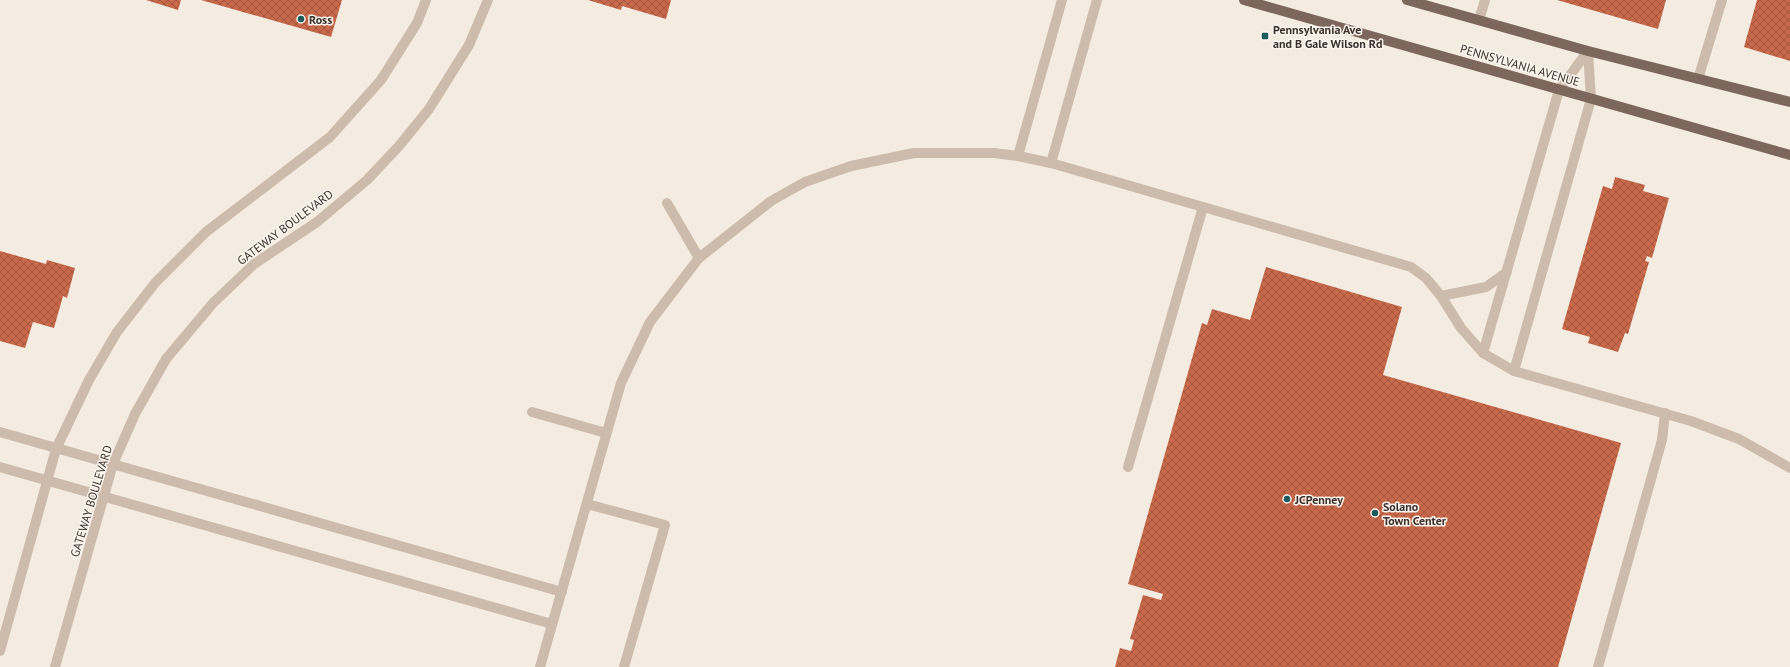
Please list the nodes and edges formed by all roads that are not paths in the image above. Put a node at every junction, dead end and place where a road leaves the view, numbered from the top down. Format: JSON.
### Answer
{"nodes":[{"id":1,"x":426,"y":0,"type":"edge"},
{"id":2,"x":488,"y":0,"type":"edge"},
{"id":3,"x":1062,"y":0,"type":"edge"},
{"id":4,"x":1097,"y":0,"type":"edge"},
{"id":5,"x":1244,"y":0,"type":"edge"},
{"id":6,"x":1407,"y":0,"type":"edge"},
{"id":7,"x":1485,"y":0,"type":"edge"},
{"id":8,"x":1722,"y":0,"type":"edge"},
{"id":9,"x":1479,"y":20,"type":"junction"},
{"id":10,"x":1588,"y":51,"type":"junction"},
{"id":11,"x":1698,"y":79,"type":"junction"},
{"id":12,"x":1559,"y":90,"type":"junction"},
{"id":13,"x":1591,"y":99,"type":"junction"},
{"id":14,"x":1790,"y":102,"type":"edge"},
{"id":15,"x":1790,"y":154,"type":"edge"},
{"id":16,"x":1018,"y":156,"type":"junction"},
{"id":17,"x":1051,"y":163,"type":"junction"},
{"id":18,"x":667,"y":203,"type":"dead end"},
{"id":19,"x":1203,"y":207,"type":"junction"},
{"id":20,"x":699,"y":258,"type":"junction"},
{"id":21,"x":1507,"y":272,"type":"junction"},
{"id":22,"x":1441,"y":296,"type":"junction"},
{"id":23,"x":1483,"y":353,"type":"junction"},
{"id":24,"x":1514,"y":371,"type":"junction"},
{"id":25,"x":532,"y":412,"type":"dead end"},
{"id":26,"x":1665,"y":413,"type":"junction"},
{"id":27,"x":0,"y":432,"type":"edge"},
{"id":28,"x":606,"y":433,"type":"junction"},
{"id":29,"x":56,"y":449,"type":"junction"},
{"id":30,"x":113,"y":464,"type":"junction"},
{"id":31,"x":0,"y":467,"type":"edge"},
{"id":32,"x":1128,"y":467,"type":"dead end"},
{"id":33,"x":1790,"y":468,"type":"edge"},
{"id":34,"x":48,"y":481,"type":"junction"},
{"id":35,"x":104,"y":497,"type":"junction"},
{"id":36,"x":587,"y":504,"type":"junction"},
{"id":37,"x":562,"y":592,"type":"junction"},
{"id":38,"x":552,"y":624,"type":"junction"},
{"id":39,"x":0,"y":651,"type":"edge"},
{"id":40,"x":55,"y":667,"type":"edge"},
{"id":41,"x":540,"y":667,"type":"edge"},
{"id":42,"x":624,"y":667,"type":"edge"},
{"id":43,"x":1598,"y":667,"type":"edge"}],
"edges":[{"from":1,"to":29,"type":"street"},
{"from":2,"to":30,"type":"street","name":"GATEWAY BOULEVARD"},
{"from":3,"to":16,"type":"street"},
{"from":4,"to":17,"type":"street"},
{"from":5,"to":12,"type":"main road","name":"PENNSYLVANIA AVENUE"},
{"from":6,"to":9,"type":"main road"},
{"from":7,"to":9,"type":"street"},
{"from":8,"to":11,"type":"street"},
{"from":9,"to":10,"type":"main road"},
{"from":10,"to":11,"type":"main road"},
{"from":10,"to":12,"type":"street"},
{"from":10,"to":13,"type":"street"},
{"from":11,"to":14,"type":"main road"},
{"from":12,"to":13,"type":"main road","name":"PENNSYLVANIA AVENUE"},
{"from":12,"to":21,"type":"street"},
{"from":13,"to":15,"type":"main road","name":"PENNSYLVANIA AVENUE"},
{"from":13,"to":24,"type":"street"},
{"from":16,"to":17,"type":"street"},
{"from":16,"to":20,"type":"street"},
{"from":17,"to":19,"type":"street"},
{"from":18,"to":20,"type":"street"},
{"from":19,"to":22,"type":"street"},
{"from":19,"to":32,"type":"street"},
{"from":20,"to":28,"type":"street"},
{"from":21,"to":22,"type":"street"},
{"from":21,"to":23,"type":"street"},
{"from":22,"to":23,"type":"street"},
{"from":23,"to":24,"type":"street"},
{"from":24,"to":26,"type":"street"},
{"from":25,"to":28,"type":"street"},
{"from":26,"to":33,"type":"street"},
{"from":26,"to":43,"type":"street"},
{"from":27,"to":29,"type":"street"},
{"from":28,"to":36,"type":"street"},
{"from":29,"to":30,"type":"street"},
{"from":29,"to":34,"type":"street"},
{"from":30,"to":35,"type":"street","name":"GATEWAY BOULEVARD"},
{"from":30,"to":37,"type":"street"},
{"from":31,"to":34,"type":"street"},
{"from":34,"to":35,"type":"street"},
{"from":34,"to":39,"type":"street"},
{"from":35,"to":38,"type":"street"},
{"from":35,"to":40,"type":"street","name":"GATEWAY BOULEVARD"},
{"from":36,"to":37,"type":"street"},
{"from":36,"to":42,"type":"street"},
{"from":37,"to":38,"type":"street"},
{"from":38,"to":41,"type":"street"}]}
